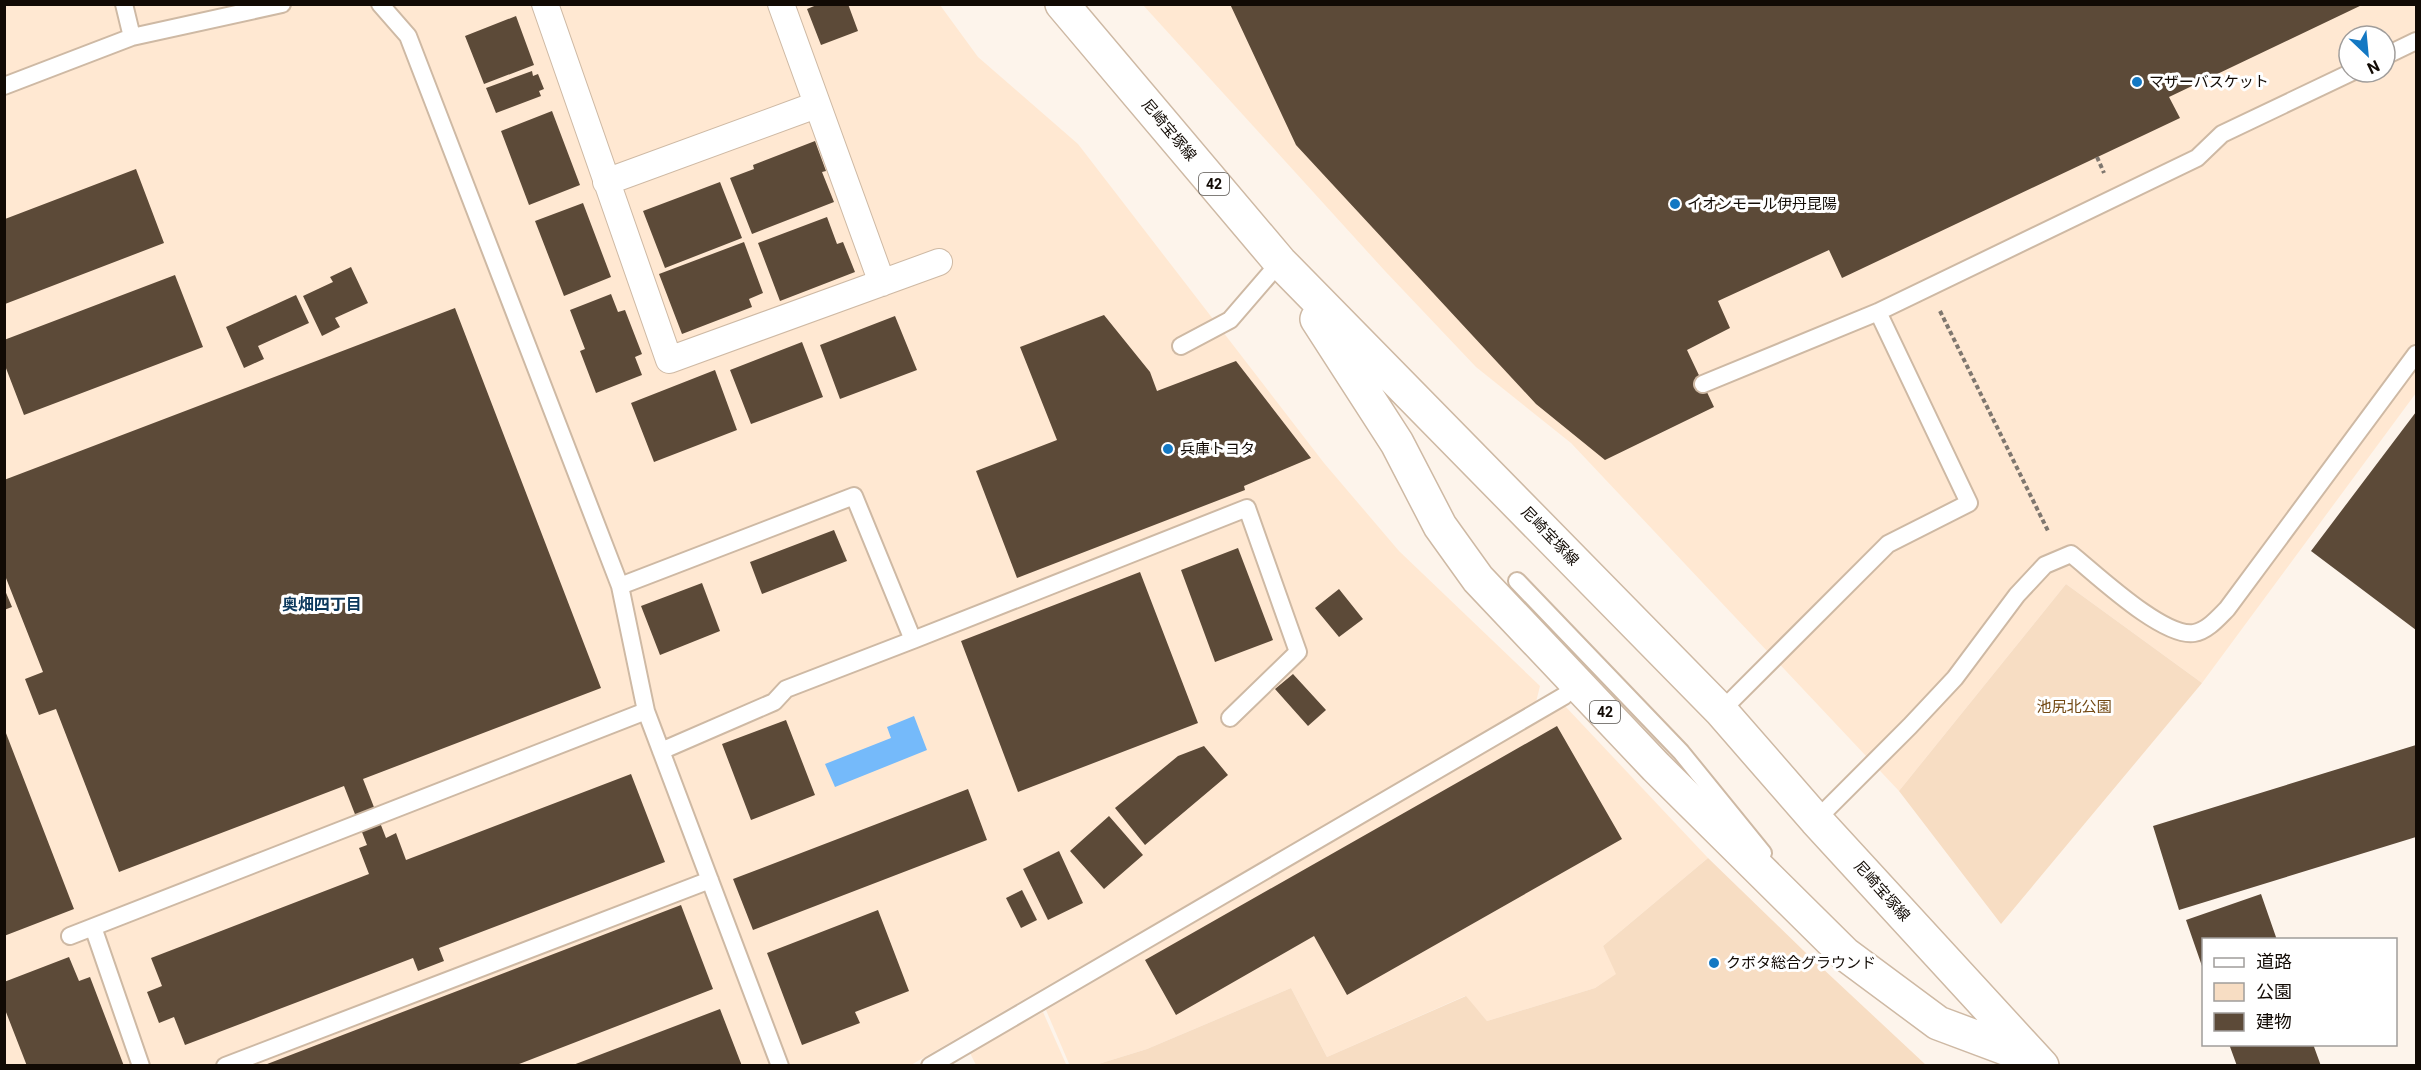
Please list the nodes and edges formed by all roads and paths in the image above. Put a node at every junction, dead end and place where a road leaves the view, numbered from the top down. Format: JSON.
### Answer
{"nodes":[{"id":1,"x":124,"y":4,"type":"edge"},
{"id":2,"x":282,"y":4,"type":"edge"},
{"id":3,"x":380,"y":4,"type":"edge"},
{"id":4,"x":545,"y":4,"type":"edge"},
{"id":5,"x":781,"y":4,"type":"edge"},
{"id":6,"x":1062,"y":4,"type":"edge"},
{"id":7,"x":132,"y":38,"type":"junction"},
{"id":8,"x":2416,"y":41,"type":"edge"},
{"id":9,"x":2397,"y":50,"type":"edge"},
{"id":10,"x":2337,"y":79,"type":"edge"},
{"id":11,"x":4,"y":86,"type":"edge"},
{"id":12,"x":816,"y":105,"type":"junction"},
{"id":13,"x":2097,"y":157,"type":"dead end"},
{"id":14,"x":2106,"y":177,"type":"dead end"},
{"id":15,"x":606,"y":182,"type":"junction"},
{"id":16,"x":939,"y":262,"type":"dead end"},
{"id":17,"x":1280,"y":262,"type":"junction"},
{"id":18,"x":882,"y":282,"type":"junction"},
{"id":19,"x":1937,"y":305,"type":"dead end"},
{"id":20,"x":1878,"y":312,"type":"junction"},
{"id":21,"x":1181,"y":346,"type":"dead end"},
{"id":22,"x":2416,"y":354,"type":"edge"},
{"id":23,"x":1703,"y":384,"type":"dead end"},
{"id":24,"x":2052,"y":539,"type":"dead end"},
{"id":25,"x":1517,"y":581,"type":"dead end"},
{"id":26,"x":620,"y":586,"type":"junction"},
{"id":27,"x":913,"y":640,"type":"junction"},
{"id":28,"x":1577,"y":683,"type":"junction"},
{"id":29,"x":646,"y":711,"type":"junction"},
{"id":30,"x":1721,"y":711,"type":"junction"},
{"id":31,"x":1230,"y":718,"type":"dead end"},
{"id":32,"x":661,"y":751,"type":"junction"},
{"id":33,"x":1816,"y":819,"type":"junction"},
{"id":34,"x":710,"y":880,"type":"junction"},
{"id":35,"x":93,"y":927,"type":"junction"},
{"id":36,"x":70,"y":936,"type":"dead end"},
{"id":37,"x":1845,"y":954,"type":"junction"},
{"id":38,"x":2038,"y":1062,"type":"edge"},
{"id":39,"x":141,"y":1065,"type":"edge"},
{"id":40,"x":225,"y":1065,"type":"edge"},
{"id":41,"x":780,"y":1065,"type":"edge"},
{"id":42,"x":930,"y":1065,"type":"edge"}],
"edges":[{"from":1,"to":7,"type":"lane"},
{"from":2,"to":7,"type":"lane"},
{"from":3,"to":26,"type":"lane"},
{"from":4,"to":15,"type":"street"},
{"from":5,"to":12,"type":"street"},
{"from":6,"to":17,"type":"main road","name":"尼崎宝塚線","number":"42"},
{"from":7,"to":11,"type":"lane"},
{"from":8,"to":9,"type":"lane"},
{"from":10,"to":20,"type":"lane"},
{"from":12,"to":15,"type":"street"},
{"from":12,"to":18,"type":"street"},
{"from":13,"to":14,"type":"path"},
{"from":15,"to":18,"type":"street"},
{"from":16,"to":18,"type":"street"},
{"from":17,"to":21,"type":"lane"},
{"from":17,"to":28,"type":"main road","number":"42"},
{"from":17,"to":30,"type":"main road","name":"尼崎宝塚線","number":"42"},
{"from":19,"to":24,"type":"path"},
{"from":20,"to":23,"type":"lane"},
{"from":20,"to":30,"type":"lane"},
{"from":22,"to":33,"type":"lane"},
{"from":25,"to":37,"type":"lane"},
{"from":26,"to":27,"type":"lane"},
{"from":26,"to":29,"type":"lane"},
{"from":27,"to":31,"type":"lane"},
{"from":27,"to":32,"type":"lane"},
{"from":28,"to":37,"type":"main road","number":"42"},
{"from":28,"to":42,"type":"lane"},
{"from":29,"to":32,"type":"lane"},
{"from":29,"to":35,"type":"lane"},
{"from":30,"to":33,"type":"main road","name":"尼崎宝塚線","number":"42"},
{"from":32,"to":34,"type":"lane"},
{"from":33,"to":38,"type":"main road","name":"尼崎宝塚線","number":"42"},
{"from":34,"to":40,"type":"lane"},
{"from":34,"to":41,"type":"lane"},
{"from":35,"to":36,"type":"lane"},
{"from":35,"to":39,"type":"lane"},
{"from":37,"to":38,"type":"main road","number":"42"}]}
